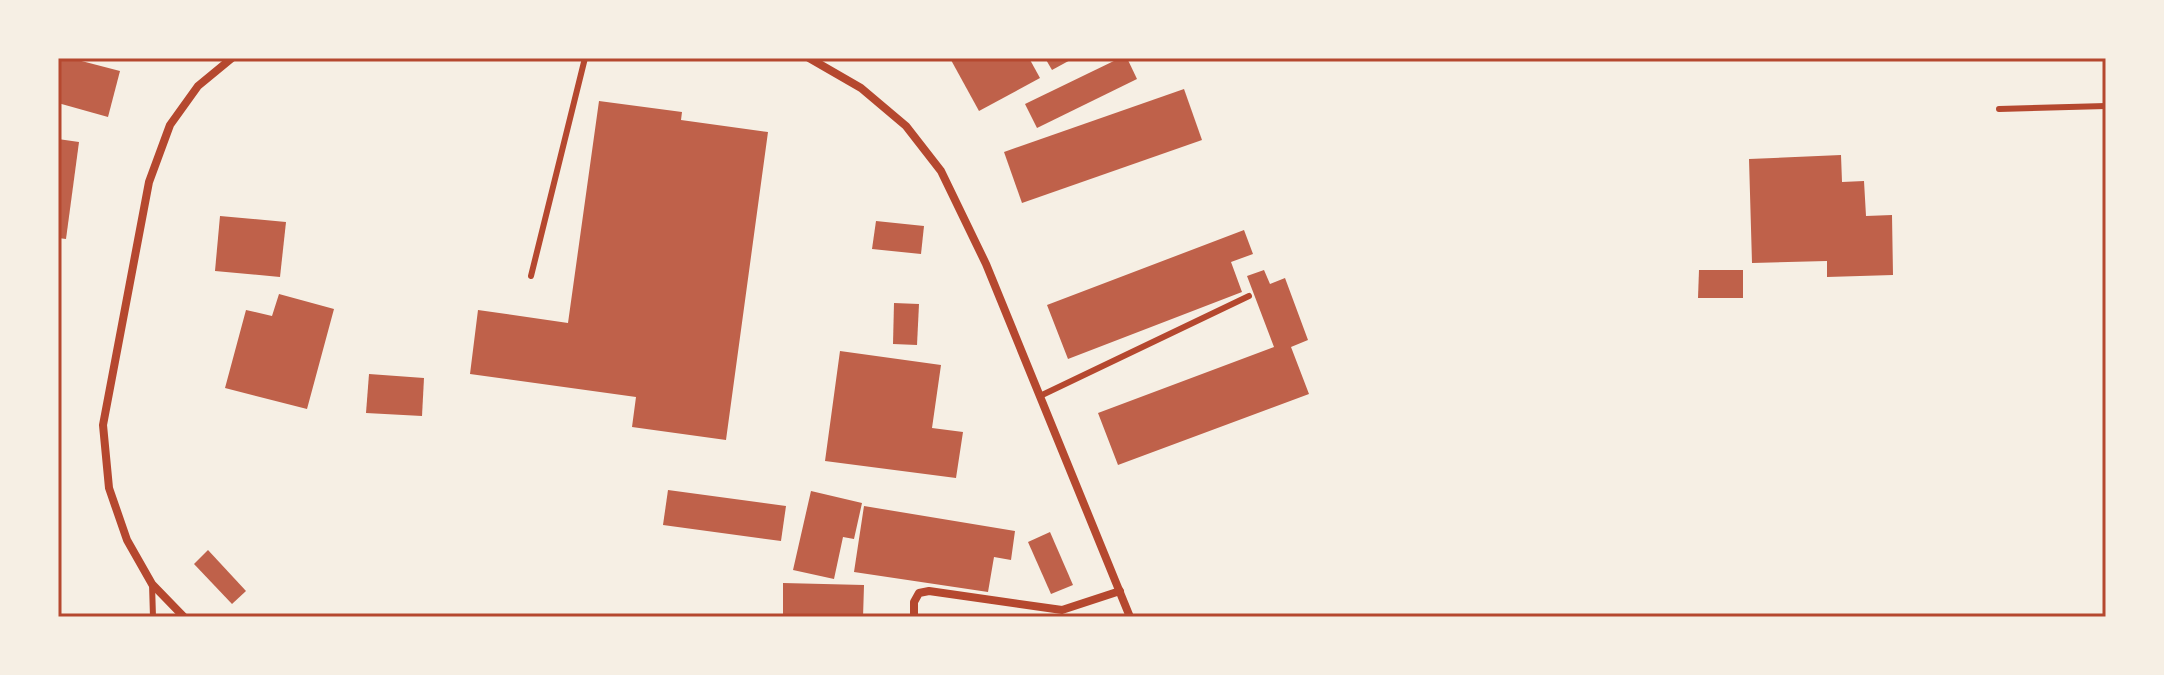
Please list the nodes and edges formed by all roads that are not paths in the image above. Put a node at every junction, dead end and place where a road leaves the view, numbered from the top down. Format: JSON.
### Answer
{"nodes":[{"id":1,"x":232,"y":58,"type":"edge"},
{"id":2,"x":585,"y":58,"type":"edge"},
{"id":3,"x":809,"y":58,"type":"edge"},
{"id":4,"x":2106,"y":106,"type":"edge"},
{"id":5,"x":1999,"y":109,"type":"dead end"},
{"id":6,"x":531,"y":276,"type":"dead end"},
{"id":7,"x":1249,"y":296,"type":"dead end"},
{"id":8,"x":1040,"y":396,"type":"junction"},
{"id":9,"x":152,"y":584,"type":"junction"},
{"id":10,"x":1120,"y":591,"type":"junction"},
{"id":11,"x":1059,"y":613,"type":"edge"},
{"id":12,"x":153,"y":617,"type":"edge"},
{"id":13,"x":184,"y":617,"type":"edge"},
{"id":14,"x":914,"y":617,"type":"edge"},
{"id":15,"x":1130,"y":617,"type":"edge"}],
"edges":[{"from":1,"to":9,"type":"street"},
{"from":2,"to":6,"type":"lane"},
{"from":3,"to":8,"type":"street"},
{"from":4,"to":5,"type":"lane"},
{"from":7,"to":8,"type":"lane"},
{"from":8,"to":10,"type":"street"},
{"from":9,"to":12,"type":"lane"},
{"from":9,"to":13,"type":"street"},
{"from":10,"to":11,"type":"street"},
{"from":10,"to":15,"type":"street"},
{"from":11,"to":14,"type":"street"}]}
